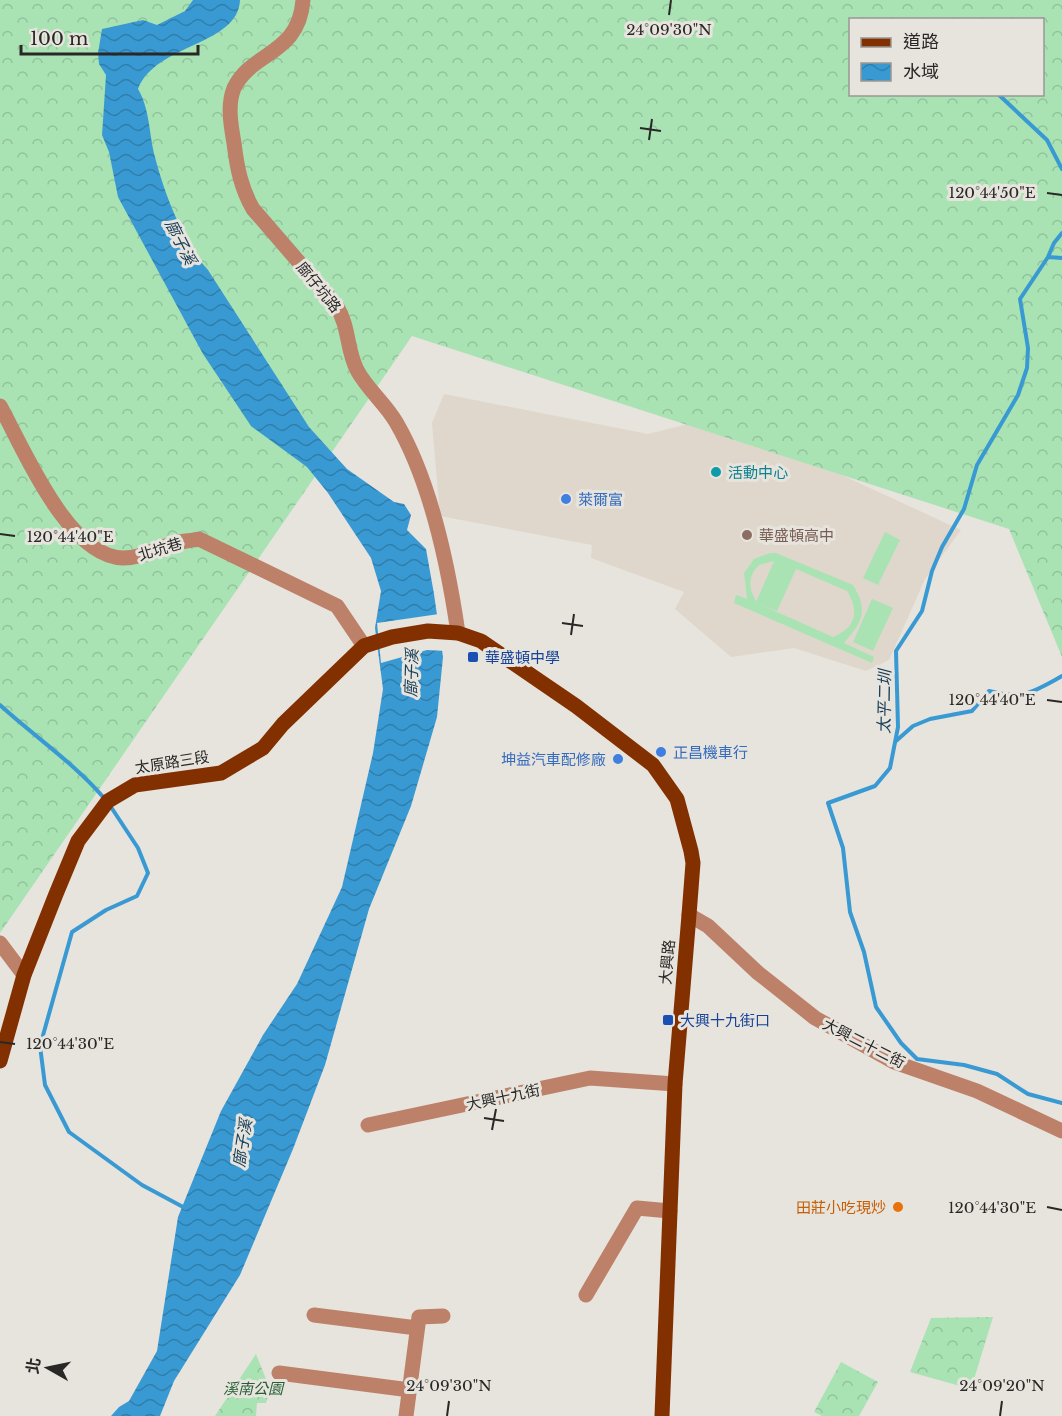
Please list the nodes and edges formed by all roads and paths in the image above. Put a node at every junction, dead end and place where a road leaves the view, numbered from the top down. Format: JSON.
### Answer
{"nodes":[{"id":1,"x":303,"y":0,"type":"edge"},
{"id":2,"x":0,"y":406,"type":"edge"},
{"id":3,"x":454,"y":632,"type":"junction"},
{"id":4,"x":368,"y":645,"type":"junction"},
{"id":5,"x":689,"y":915,"type":"junction"},
{"id":6,"x":0,"y":943,"type":"edge"},
{"id":7,"x":24,"y":975,"type":"junction"},
{"id":8,"x":0,"y":1061,"type":"edge"},
{"id":9,"x":675,"y":1084,"type":"junction"},
{"id":10,"x":368,"y":1125,"type":"dead end"},
{"id":11,"x":1062,"y":1131,"type":"edge"},
{"id":12,"x":670,"y":1211,"type":"junction"},
{"id":13,"x":586,"y":1295,"type":"dead end"},
{"id":14,"x":314,"y":1315,"type":"dead end"},
{"id":15,"x":443,"y":1316,"type":"dead end"},
{"id":16,"x":417,"y":1328,"type":"junction"},
{"id":17,"x":279,"y":1373,"type":"dead end"},
{"id":18,"x":410,"y":1390,"type":"junction"},
{"id":19,"x":406,"y":1416,"type":"edge"},
{"id":20,"x":662,"y":1416,"type":"edge"}],
"edges":[{"from":1,"to":3,"type":"street","name":"廍仔坑路"},
{"from":2,"to":4,"type":"street","name":"北坑巷"},
{"from":3,"to":4,"type":"main road"},
{"from":3,"to":5,"type":"main road","name":"大興路"},
{"from":4,"to":7,"type":"main road","name":"太原路三段"},
{"from":5,"to":9,"type":"main road","name":"大興路"},
{"from":5,"to":11,"type":"street","name":"大興二十二街"},
{"from":6,"to":7,"type":"street"},
{"from":7,"to":8,"type":"main road","name":"太原路三段"},
{"from":9,"to":10,"type":"street","name":"大興十九街"},
{"from":9,"to":12,"type":"main road","name":"大興路"},
{"from":12,"to":13,"type":"street"},
{"from":12,"to":20,"type":"main road","name":"大興路"},
{"from":14,"to":16,"type":"street"},
{"from":15,"to":16,"type":"street"},
{"from":16,"to":18,"type":"street"},
{"from":17,"to":18,"type":"street"},
{"from":18,"to":19,"type":"street"}]}
